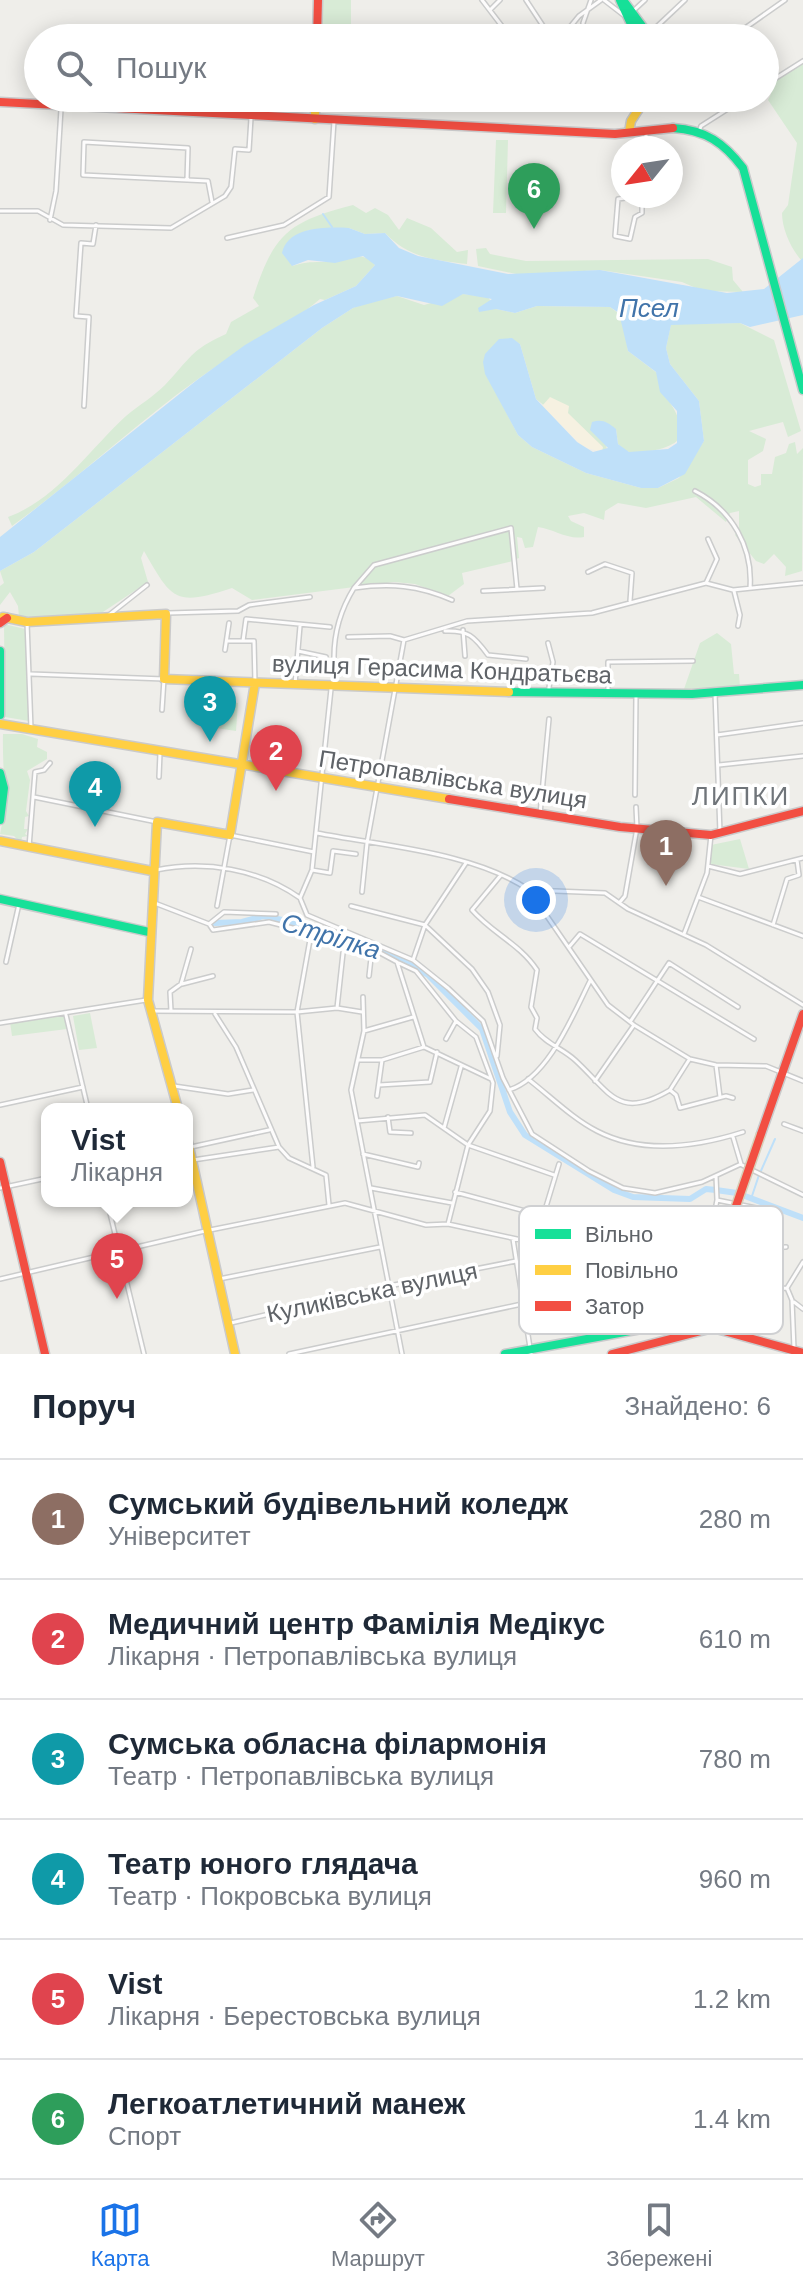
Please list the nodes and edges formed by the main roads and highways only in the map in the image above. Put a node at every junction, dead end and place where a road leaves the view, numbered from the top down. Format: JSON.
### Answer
{"nodes":[{"id":1,"x":318,"y":0,"type":"edge"},
{"id":2,"x":622,"y":0,"type":"edge"},
{"id":3,"x":317,"y":24,"type":"edge"},
{"id":4,"x":638,"y":24,"type":"edge"},
{"id":5,"x":0,"y":102,"type":"edge"},
{"id":6,"x":24,"y":102,"type":"edge"},
{"id":7,"x":195,"y":112,"type":"edge"},
{"id":8,"x":315,"y":112,"type":"edge"},
{"id":9,"x":635,"y":112,"type":"edge"},
{"id":10,"x":315,"y":119,"type":"junction"},
{"id":11,"x":629,"y":132,"type":"junction"},
{"id":12,"x":803,"y":390,"type":"edge"},
{"id":13,"x":2,"y":617,"type":"edge"},
{"id":14,"x":0,"y":651,"type":"edge"},
{"id":15,"x":255,"y":683,"type":"junction"},
{"id":16,"x":803,"y":685,"type":"edge"},
{"id":17,"x":0,"y":715,"type":"edge"},
{"id":18,"x":0,"y":724,"type":"edge"},
{"id":19,"x":243,"y":765,"type":"junction"},
{"id":20,"x":0,"y":773,"type":"edge"},
{"id":21,"x":803,"y":811,"type":"edge"},
{"id":22,"x":1,"y":814,"type":"edge"},
{"id":23,"x":0,"y":841,"type":"edge"},
{"id":24,"x":152,"y":871,"type":"junction"},
{"id":25,"x":0,"y":899,"type":"edge"},
{"id":26,"x":149,"y":932,"type":"junction"},
{"id":27,"x":803,"y":1014,"type":"edge"},
{"id":28,"x":176,"y":1103,"type":"edge"},
{"id":29,"x":193,"y":1160,"type":"edge"},
{"id":30,"x":0,"y":1162,"type":"edge"},
{"id":31,"x":3,"y":1187,"type":"edge"},
{"id":32,"x":736,"y":1206,"type":"edge"},
{"id":33,"x":616,"y":1334,"type":"edge"},
{"id":34,"x":680,"y":1334,"type":"edge"},
{"id":35,"x":737,"y":1334,"type":"edge"},
{"id":36,"x":530,"y":1351,"type":"edge"},
{"id":37,"x":798,"y":1352,"type":"edge"},
{"id":38,"x":45,"y":1354,"type":"edge"},
{"id":39,"x":235,"y":1354,"type":"edge"},
{"id":40,"x":505,"y":1354,"type":"edge"},
{"id":41,"x":612,"y":1354,"type":"edge"}],
"edges":[{"from":1,"to":3,"type":"main road"},
{"from":2,"to":4,"type":"main road"},
{"from":5,"to":6,"type":"main road"},
{"from":7,"to":10,"type":"main road"},
{"from":8,"to":10,"type":"main road"},
{"from":9,"to":11,"type":"main road"},
{"from":10,"to":11,"type":"main road"},
{"from":11,"to":12,"type":"main road"},
{"from":13,"to":15,"type":"main road","name":"вулиця Герасима Кондратьєва"},
{"from":14,"to":17,"type":"main road"},
{"from":15,"to":16,"type":"main road","name":"вулиця Герасима Кондратьєва"},
{"from":15,"to":19,"type":"main road"},
{"from":18,"to":19,"type":"main road","name":"Петропавлівська вулиця"},
{"from":19,"to":21,"type":"main road","name":"Петропавлівська вулиця"},
{"from":19,"to":24,"type":"main road"},
{"from":20,"to":22,"type":"main road"},
{"from":23,"to":24,"type":"main road"},
{"from":24,"to":26,"type":"main road"},
{"from":25,"to":26,"type":"main road"},
{"from":26,"to":28,"type":"main road"},
{"from":27,"to":32,"type":"main road","bridge":true},
{"from":29,"to":39,"type":"main road"},
{"from":30,"to":31,"type":"main road"},
{"from":31,"to":38,"type":"main road"},
{"from":33,"to":36,"type":"main road"},
{"from":34,"to":41,"type":"main road"},
{"from":35,"to":37,"type":"main road"},
{"from":36,"to":40,"type":"main road"}]}
